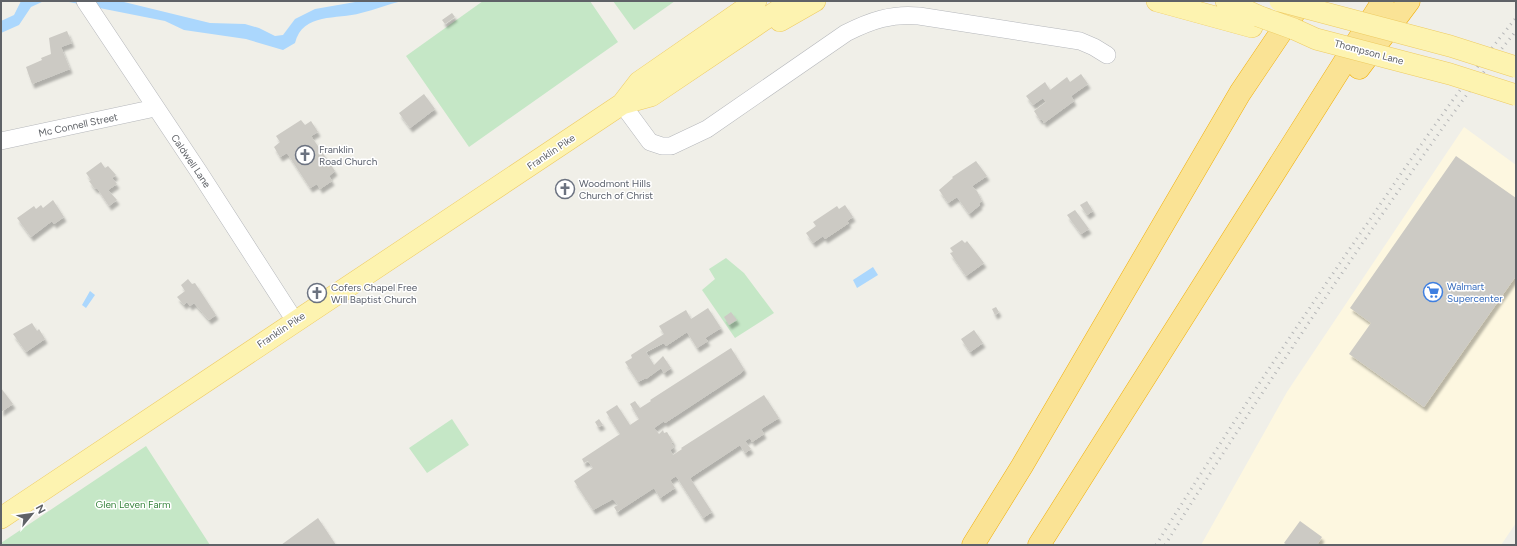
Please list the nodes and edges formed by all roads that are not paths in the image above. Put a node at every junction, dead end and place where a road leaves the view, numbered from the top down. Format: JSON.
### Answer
{"nodes":[{"id":1,"x":749,"y":1,"type":"edge"},
{"id":2,"x":756,"y":1,"type":"edge"},
{"id":3,"x":792,"y":1,"type":"edge"},
{"id":4,"x":815,"y":1,"type":"edge"},
{"id":5,"x":1157,"y":1,"type":"edge"},
{"id":6,"x":1226,"y":1,"type":"edge"},
{"id":7,"x":1280,"y":1,"type":"edge"},
{"id":8,"x":1383,"y":1,"type":"edge"},
{"id":9,"x":1409,"y":1,"type":"edge"},
{"id":10,"x":1301,"y":3,"type":"edge"},
{"id":11,"x":88,"y":6,"type":"edge"},
{"id":12,"x":1255,"y":22,"type":"junction"},
{"id":13,"x":710,"y":45,"type":"junction"},
{"id":14,"x":1107,"y":55,"type":"dead end"},
{"id":15,"x":1516,"y":67,"type":"edge"},
{"id":16,"x":1516,"y":95,"type":"edge"},
{"id":17,"x":622,"y":104,"type":"junction"},
{"id":18,"x":156,"y":108,"type":"junction"},
{"id":19,"x":1,"y":141,"type":"edge"},
{"id":20,"x":1250,"y":213,"type":"junction"},
{"id":21,"x":295,"y":321,"type":"junction"},
{"id":22,"x":1,"y":518,"type":"edge"},
{"id":23,"x":973,"y":545,"type":"edge"},
{"id":24,"x":1039,"y":545,"type":"edge"}],
"edges":[{"from":1,"to":13,"type":"main road"},
{"from":2,"to":13,"type":"main road","name":"Franklin Pike"},
{"from":3,"to":13,"type":"main road","name":"Franklin Pike"},
{"from":4,"to":13,"type":"main road"},
{"from":5,"to":12,"type":"main road"},
{"from":6,"to":12,"type":"main road"},
{"from":7,"to":10,"type":"main road","bridge":true},
{"from":8,"to":20,"type":"highway"},
{"from":9,"to":20,"type":"highway"},
{"from":10,"to":15,"type":"main road","bridge":true},
{"from":10,"to":23,"type":"highway"},
{"from":11,"to":18,"type":"street","name":"Caldwell Lane"},
{"from":12,"to":16,"type":"main road","name":"Thompson Lane","bridge":true},
{"from":13,"to":17,"type":"main road","name":"Franklin Pike"},
{"from":14,"to":17,"type":"street"},
{"from":17,"to":21,"type":"main road","name":"Franklin Pike"},
{"from":18,"to":19,"type":"street","name":"Mc Connell Street"},
{"from":18,"to":21,"type":"street","name":"Caldwell Lane"},
{"from":20,"to":24,"type":"highway"},
{"from":21,"to":22,"type":"main road","name":"Franklin Pike"}]}
